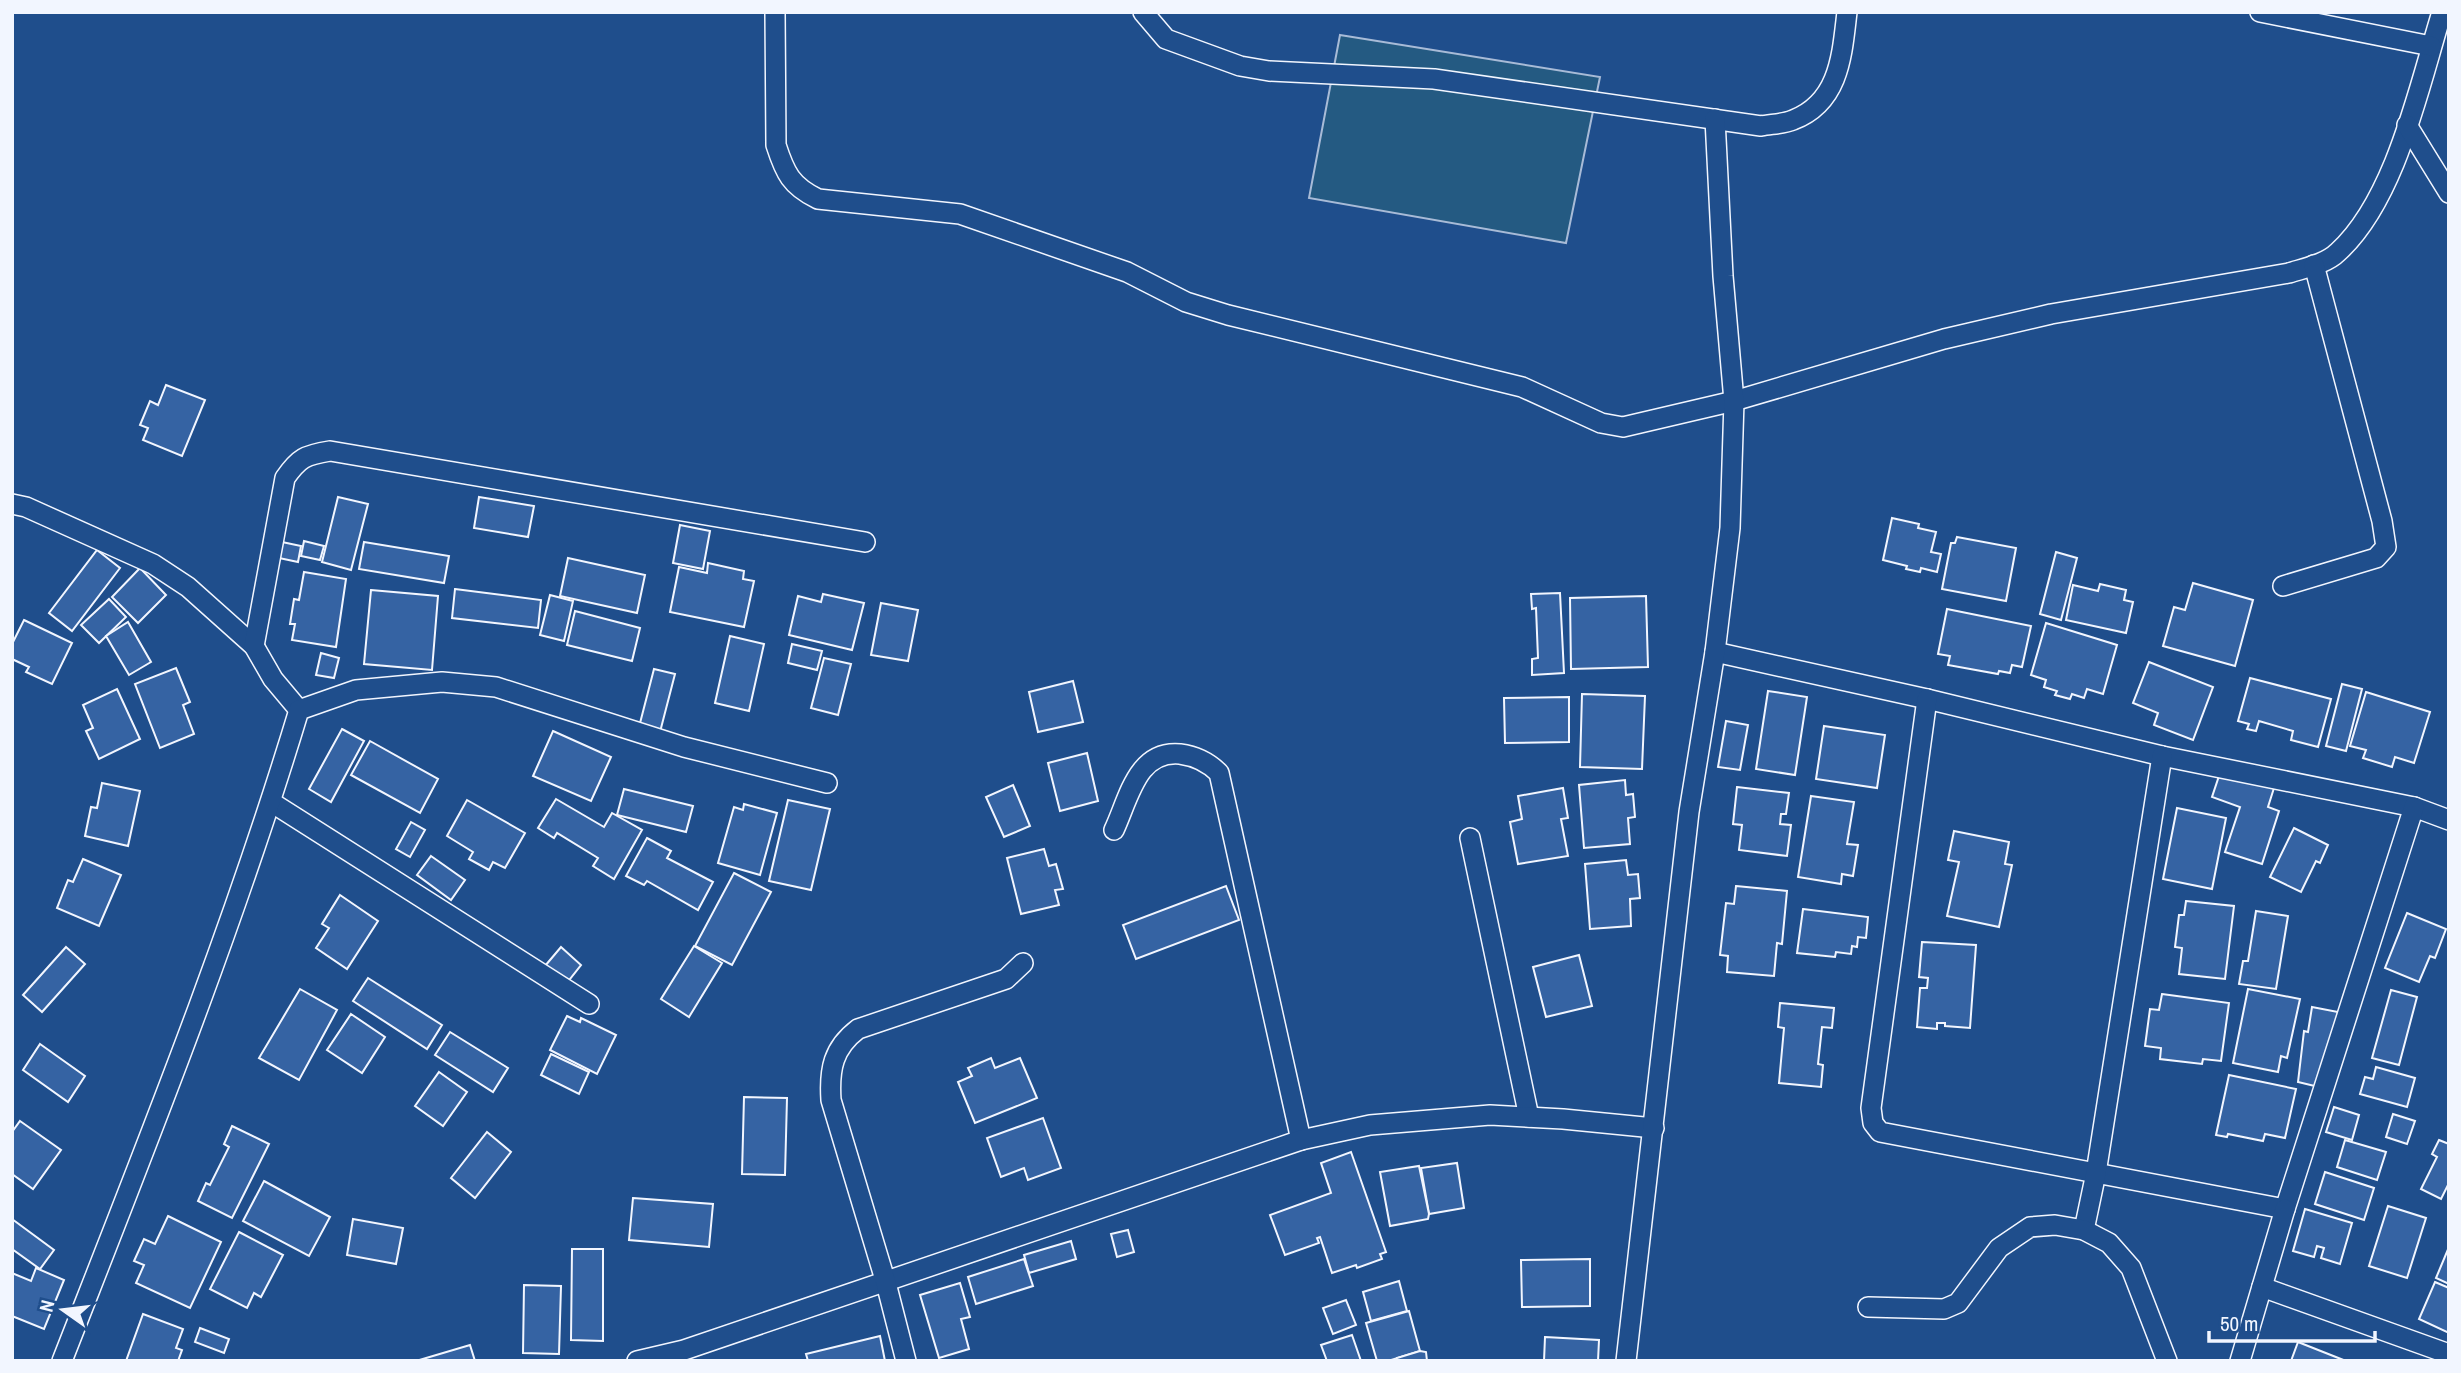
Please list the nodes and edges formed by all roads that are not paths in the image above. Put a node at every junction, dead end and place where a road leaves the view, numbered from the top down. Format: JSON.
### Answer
{"nodes":[{"id":1,"x":775,"y":12,"type":"edge"},
{"id":2,"x":1143,"y":12,"type":"edge"},
{"id":3,"x":1847,"y":12,"type":"edge"},
{"id":4,"x":2260,"y":12,"type":"edge"},
{"id":5,"x":2442,"y":12,"type":"edge"},
{"id":6,"x":2431,"y":46,"type":"junction"},
{"id":7,"x":1715,"y":119,"type":"junction"},
{"id":8,"x":2407,"y":125,"type":"junction"},
{"id":9,"x":2449,"y":193,"type":"edge"},
{"id":10,"x":2315,"y":265,"type":"junction"},
{"id":11,"x":1734,"y":401,"type":"junction"},
{"id":12,"x":12,"y":504,"type":"edge"},
{"id":13,"x":864,"y":542,"type":"dead end"},
{"id":14,"x":2283,"y":586,"type":"dead end"},
{"id":15,"x":254,"y":646,"type":"junction"},
{"id":16,"x":1715,"y":652,"type":"junction"},
{"id":17,"x":1927,"y":699,"type":"junction"},
{"id":18,"x":299,"y":710,"type":"junction"},
{"id":19,"x":2162,"y":756,"type":"junction"},
{"id":20,"x":827,"y":783,"type":"dead end"},
{"id":21,"x":271,"y":802,"type":"junction"},
{"id":22,"x":2414,"y":807,"type":"junction"},
{"id":23,"x":2449,"y":820,"type":"edge"},
{"id":24,"x":1114,"y":830,"type":"dead end"},
{"id":25,"x":1469,"y":838,"type":"dead end"},
{"id":26,"x":1023,"y":963,"type":"dead end"},
{"id":27,"x":589,"y":1004,"type":"dead end"},
{"id":28,"x":1529,"y":1117,"type":"junction"},
{"id":29,"x":1654,"y":1128,"type":"junction"},
{"id":30,"x":1301,"y":1140,"type":"junction"},
{"id":31,"x":2096,"y":1173,"type":"junction"},
{"id":32,"x":2285,"y":1209,"type":"junction"},
{"id":33,"x":2084,"y":1230,"type":"junction"},
{"id":34,"x":886,"y":1283,"type":"junction"},
{"id":35,"x":2262,"y":1287,"type":"junction"},
{"id":36,"x":1868,"y":1307,"type":"dead end"},
{"id":37,"x":2449,"y":1354,"type":"edge"},
{"id":38,"x":62,"y":1361,"type":"edge"},
{"id":39,"x":637,"y":1361,"type":"edge"},
{"id":40,"x":906,"y":1361,"type":"edge"},
{"id":41,"x":1626,"y":1361,"type":"edge"},
{"id":42,"x":2167,"y":1361,"type":"edge"},
{"id":43,"x":2240,"y":1361,"type":"edge"}],
"edges":[{"from":1,"to":11,"type":"street"},
{"from":2,"to":7,"type":"street"},
{"from":3,"to":7,"type":"street"},
{"from":4,"to":6,"type":"street"},
{"from":5,"to":6,"type":"street"},
{"from":6,"to":8,"type":"street"},
{"from":7,"to":11,"type":"street"},
{"from":8,"to":9,"type":"street"},
{"from":8,"to":10,"type":"street"},
{"from":10,"to":11,"type":"street"},
{"from":10,"to":14,"type":"street"},
{"from":11,"to":16,"type":"street"},
{"from":12,"to":15,"type":"street"},
{"from":13,"to":15,"type":"street"},
{"from":15,"to":18,"type":"street"},
{"from":16,"to":17,"type":"street"},
{"from":16,"to":29,"type":"street"},
{"from":17,"to":19,"type":"street"},
{"from":17,"to":31,"type":"street"},
{"from":18,"to":20,"type":"street"},
{"from":18,"to":21,"type":"street"},
{"from":19,"to":22,"type":"street"},
{"from":19,"to":31,"type":"street"},
{"from":21,"to":27,"type":"street"},
{"from":21,"to":38,"type":"street"},
{"from":22,"to":23,"type":"street"},
{"from":22,"to":32,"type":"street"},
{"from":24,"to":30,"type":"street"},
{"from":25,"to":28,"type":"street"},
{"from":26,"to":34,"type":"street"},
{"from":28,"to":29,"type":"street"},
{"from":28,"to":30,"type":"street"},
{"from":29,"to":41,"type":"street"},
{"from":30,"to":34,"type":"street"},
{"from":31,"to":32,"type":"street"},
{"from":31,"to":33,"type":"street"},
{"from":32,"to":35,"type":"street"},
{"from":33,"to":36,"type":"street"},
{"from":33,"to":42,"type":"street"},
{"from":34,"to":39,"type":"street"},
{"from":34,"to":40,"type":"street"},
{"from":35,"to":37,"type":"street"},
{"from":35,"to":43,"type":"street"}]}
